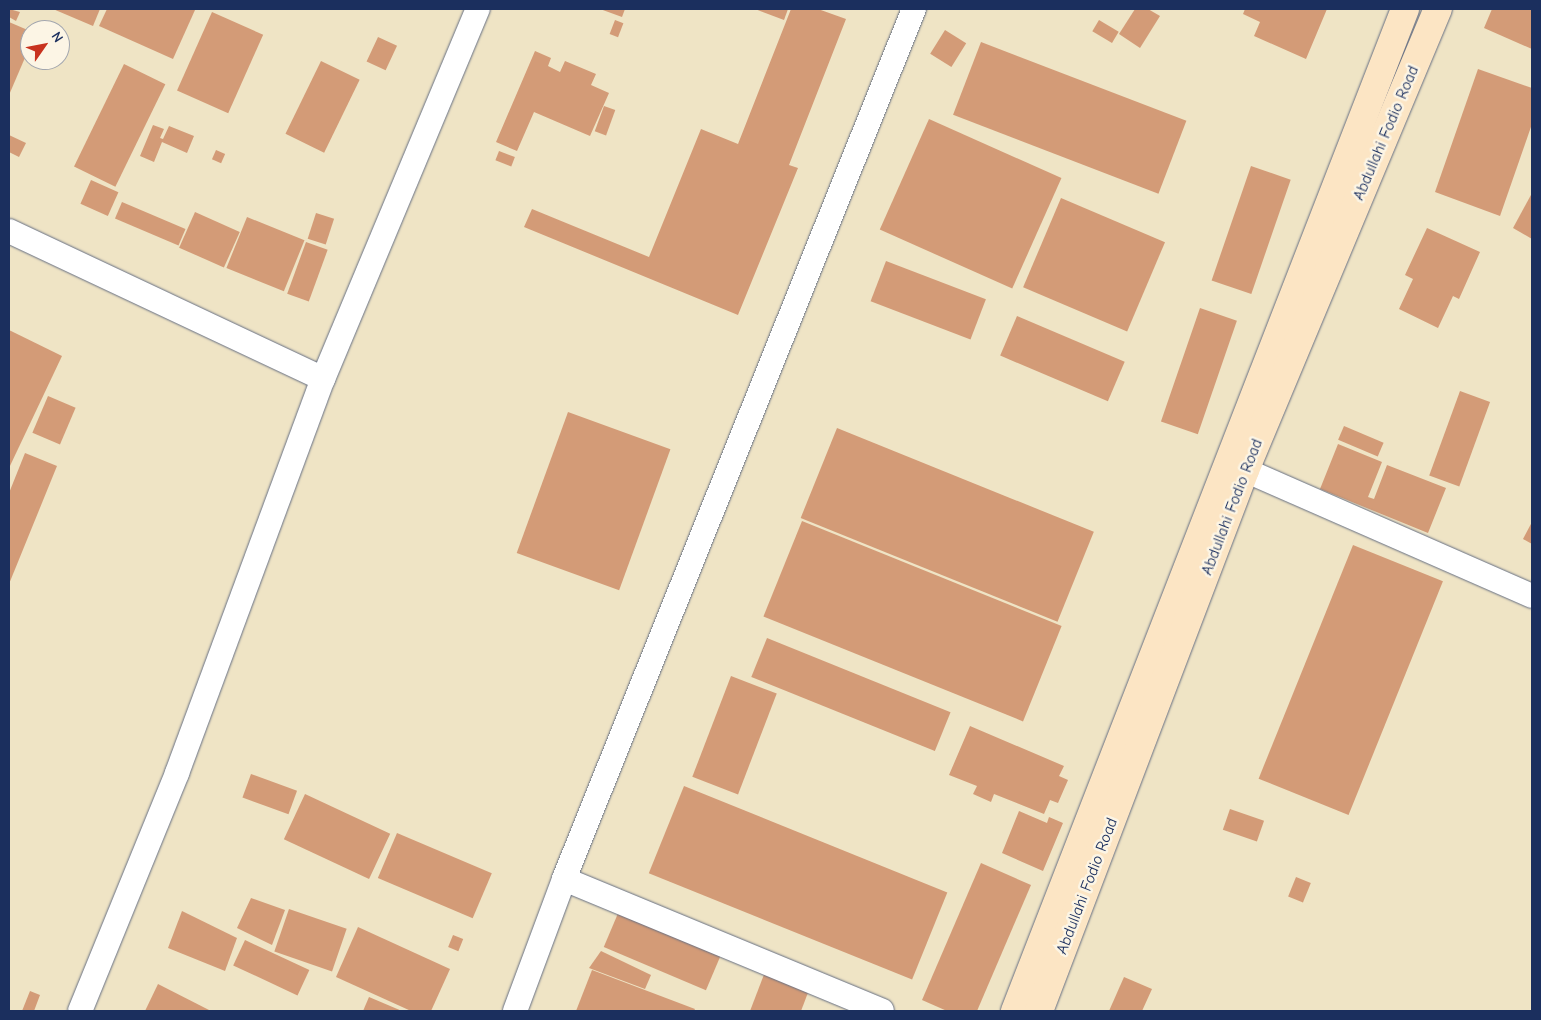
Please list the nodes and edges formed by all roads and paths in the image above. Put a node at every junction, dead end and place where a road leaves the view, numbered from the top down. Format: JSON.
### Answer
{"nodes":[{"id":1,"x":478,"y":9,"type":"edge"},
{"id":2,"x":914,"y":9,"type":"edge"},
{"id":3,"x":1405,"y":9,"type":"edge"},
{"id":4,"x":1438,"y":9,"type":"edge"},
{"id":5,"x":9,"y":231,"type":"edge"},
{"id":6,"x":323,"y":379,"type":"junction"},
{"id":7,"x":1245,"y":470,"type":"junction"},
{"id":8,"x":1532,"y":596,"type":"edge"},
{"id":9,"x":564,"y":879,"type":"junction"},
{"id":10,"x":80,"y":1011,"type":"edge"},
{"id":11,"x":515,"y":1011,"type":"edge"},
{"id":12,"x":882,"y":1011,"type":"edge"},
{"id":13,"x":1015,"y":1011,"type":"edge"},
{"id":14,"x":1039,"y":1011,"type":"edge"}],
"edges":[{"from":1,"to":6,"type":"street"},
{"from":2,"to":9,"type":"street"},
{"from":3,"to":13,"type":"main road","name":"Abdullahi Fodio Road"},
{"from":4,"to":7,"type":"main road","name":"Abdullahi Fodio Road"},
{"from":5,"to":6,"type":"street"},
{"from":6,"to":10,"type":"street"},
{"from":7,"to":8,"type":"street"},
{"from":7,"to":14,"type":"main road","name":"Abdullahi Fodio Road"},
{"from":9,"to":11,"type":"street"},
{"from":9,"to":12,"type":"street"}]}
